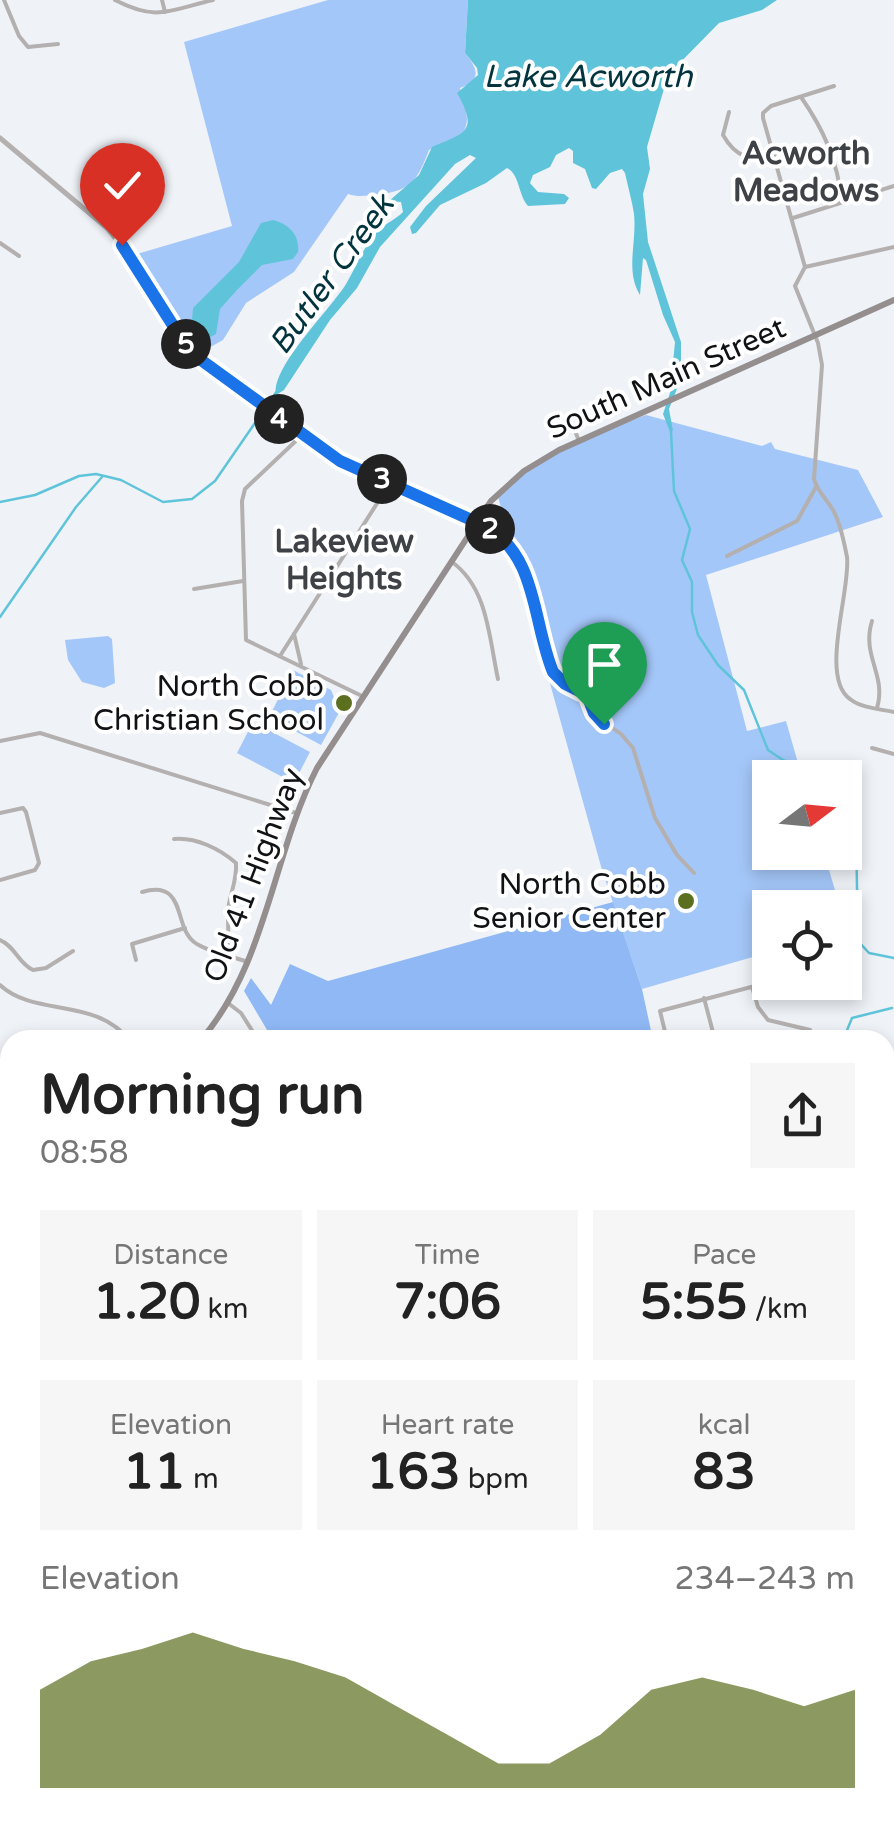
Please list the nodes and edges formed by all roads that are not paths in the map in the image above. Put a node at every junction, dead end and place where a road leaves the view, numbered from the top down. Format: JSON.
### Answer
{"nodes":[{"id":1,"x":4,"y":0,"type":"edge"},
{"id":2,"x":115,"y":0,"type":"edge"},
{"id":3,"x":162,"y":0,"type":"edge"},
{"id":4,"x":213,"y":0,"type":"edge"},
{"id":5,"x":165,"y":12,"type":"junction"},
{"id":6,"x":58,"y":44,"type":"dead end"},
{"id":7,"x":834,"y":86,"type":"dead end"},
{"id":8,"x":801,"y":97,"type":"junction"},
{"id":9,"x":729,"y":112,"type":"dead end"},
{"id":10,"x":0,"y":138,"type":"edge"},
{"id":11,"x":774,"y":154,"type":"junction"},
{"id":12,"x":894,"y":186,"type":"edge"},
{"id":13,"x":842,"y":201,"type":"junction"},
{"id":14,"x":793,"y":218,"type":"junction"},
{"id":15,"x":0,"y":243,"type":"edge"},
{"id":16,"x":894,"y":247,"type":"edge"},
{"id":17,"x":19,"y":256,"type":"dead end"},
{"id":18,"x":805,"y":268,"type":"junction"},
{"id":19,"x":894,"y":300,"type":"edge"},
{"id":20,"x":816,"y":335,"type":"junction"},
{"id":21,"x":573,"y":426,"type":"dead end"},
{"id":22,"x":302,"y":436,"type":"junction"},
{"id":23,"x":579,"y":441,"type":"junction"},
{"id":24,"x":390,"y":482,"type":"junction"},
{"id":25,"x":816,"y":488,"type":"junction"},
{"id":26,"x":474,"y":522,"type":"junction"},
{"id":27,"x":726,"y":556,"type":"dead end"},
{"id":28,"x":450,"y":561,"type":"junction"},
{"id":29,"x":243,"y":581,"type":"junction"},
{"id":30,"x":194,"y":589,"type":"dead end"},
{"id":31,"x":872,"y":620,"type":"dead end"},
{"id":32,"x":294,"y":634,"type":"junction"},
{"id":33,"x":280,"y":656,"type":"junction"},
{"id":34,"x":303,"y":667,"type":"junction"},
{"id":35,"x":498,"y":679,"type":"dead end"},
{"id":36,"x":362,"y":696,"type":"junction"},
{"id":37,"x":877,"y":708,"type":"junction"},
{"id":38,"x":894,"y":712,"type":"edge"},
{"id":39,"x":0,"y":741,"type":"edge"},
{"id":40,"x":872,"y":748,"type":"dead end"},
{"id":41,"x":894,"y":754,"type":"edge"},
{"id":42,"x":0,"y":813,"type":"edge"},
{"id":43,"x":296,"y":813,"type":"junction"},
{"id":44,"x":174,"y":839,"type":"dead end"},
{"id":45,"x":694,"y":873,"type":"dead end"},
{"id":46,"x":0,"y":880,"type":"edge"},
{"id":47,"x":142,"y":892,"type":"dead end"},
{"id":48,"x":185,"y":928,"type":"junction"},
{"id":49,"x":0,"y":940,"type":"edge"},
{"id":50,"x":73,"y":951,"type":"dead end"},
{"id":51,"x":226,"y":953,"type":"junction"},
{"id":52,"x":136,"y":960,"type":"dead end"},
{"id":53,"x":248,"y":962,"type":"junction"},
{"id":54,"x":0,"y":984,"type":"edge"},
{"id":55,"x":752,"y":986,"type":"edge"},
{"id":56,"x":704,"y":998,"type":"junction"},
{"id":57,"x":756,"y":1000,"type":"edge"},
{"id":58,"x":228,"y":1003,"type":"junction"},
{"id":59,"x":119,"y":1030,"type":"edge"},
{"id":60,"x":208,"y":1030,"type":"edge"},
{"id":61,"x":252,"y":1030,"type":"edge"},
{"id":62,"x":664,"y":1030,"type":"edge"},
{"id":63,"x":712,"y":1030,"type":"edge"},
{"id":64,"x":810,"y":1030,"type":"dead end"}],
"edges":[{"from":1,"to":6,"type":"street"},
{"from":2,"to":5,"type":"street"},
{"from":3,"to":5,"type":"street"},
{"from":4,"to":5,"type":"street"},
{"from":7,"to":8,"type":"street"},
{"from":8,"to":11,"type":"street"},
{"from":8,"to":13,"type":"street"},
{"from":9,"to":11,"type":"street"},
{"from":10,"to":22,"type":"street"},
{"from":11,"to":14,"type":"street"},
{"from":12,"to":13,"type":"street"},
{"from":13,"to":14,"type":"street"},
{"from":14,"to":18,"type":"street"},
{"from":15,"to":17,"type":"street"},
{"from":16,"to":18,"type":"street"},
{"from":18,"to":20,"type":"street"},
{"from":19,"to":20,"type":"main road","name":"South Main Street"},
{"from":20,"to":23,"type":"main road","name":"South Main Street"},
{"from":20,"to":25,"type":"street"},
{"from":21,"to":23,"type":"street"},
{"from":22,"to":24,"type":"street"},
{"from":22,"to":29,"type":"street"},
{"from":23,"to":26,"type":"main road","name":"South Main Street"},
{"from":24,"to":26,"type":"street"},
{"from":24,"to":32,"type":"street"},
{"from":25,"to":27,"type":"street"},
{"from":25,"to":37,"type":"street"},
{"from":26,"to":28,"type":"main road","name":"Old 41 Highway"},
{"from":26,"to":45,"type":"street"},
{"from":28,"to":35,"type":"street"},
{"from":28,"to":36,"type":"main road","name":"Old 41 Highway"},
{"from":29,"to":30,"type":"street"},
{"from":29,"to":33,"type":"street"},
{"from":31,"to":37,"type":"street"},
{"from":32,"to":33,"type":"street"},
{"from":32,"to":34,"type":"street"},
{"from":33,"to":34,"type":"street"},
{"from":34,"to":36,"type":"street"},
{"from":36,"to":43,"type":"main road","name":"Old 41 Highway"},
{"from":37,"to":38,"type":"street"},
{"from":39,"to":43,"type":"street"},
{"from":40,"to":41,"type":"street"},
{"from":42,"to":46,"type":"street"},
{"from":43,"to":53,"type":"main road","name":"Old 41 Highway"},
{"from":44,"to":51,"type":"street"},
{"from":47,"to":48,"type":"street"},
{"from":48,"to":51,"type":"street"},
{"from":48,"to":52,"type":"street"},
{"from":49,"to":50,"type":"street"},
{"from":51,"to":53,"type":"street"},
{"from":53,"to":58,"type":"main road","name":"Old 41 Highway"},
{"from":54,"to":59,"type":"street"},
{"from":55,"to":56,"type":"street"},
{"from":56,"to":62,"type":"street"},
{"from":56,"to":63,"type":"street"},
{"from":57,"to":64,"type":"street"},
{"from":58,"to":60,"type":"main road","name":"Old 41 Highway"},
{"from":58,"to":61,"type":"street"}]}
